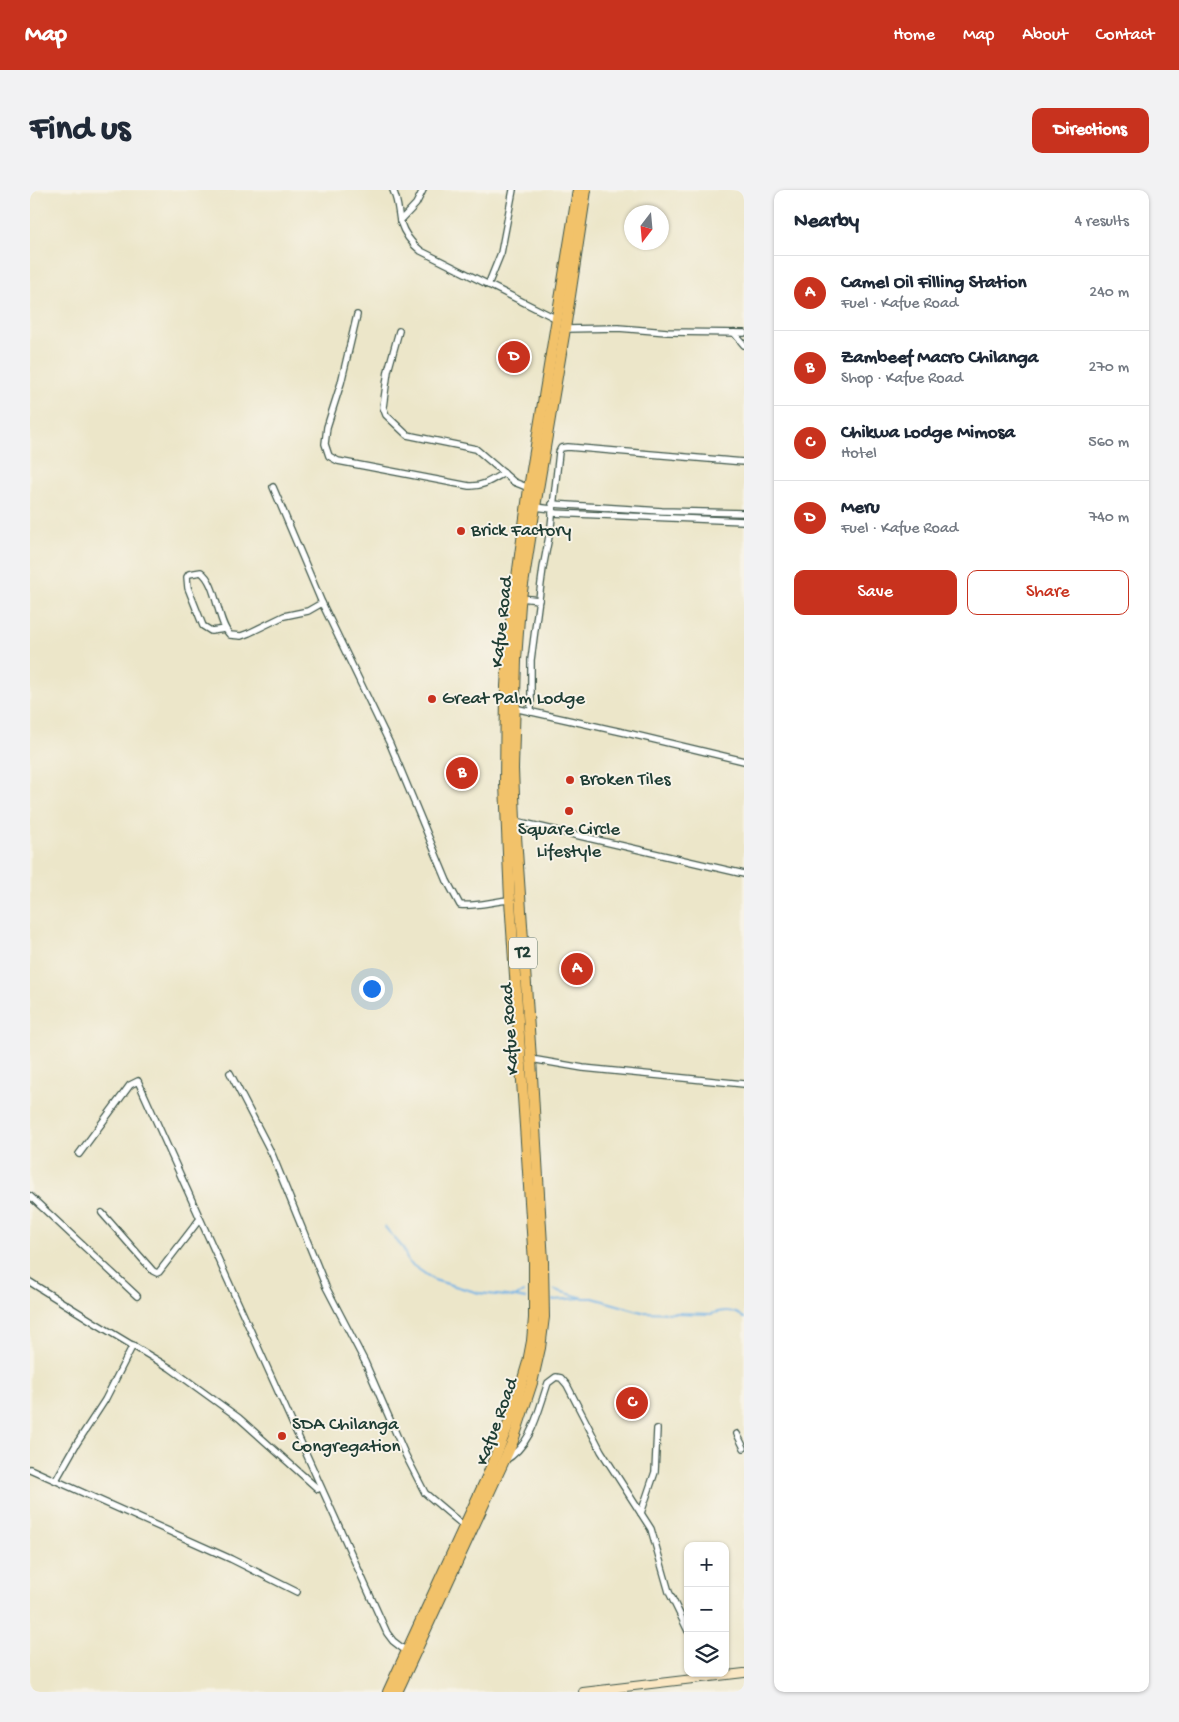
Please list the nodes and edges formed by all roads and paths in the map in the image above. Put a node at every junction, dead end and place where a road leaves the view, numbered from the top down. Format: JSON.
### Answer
{"nodes":[{"id":1,"x":393,"y":190,"type":"edge"},
{"id":2,"x":423,"y":190,"type":"edge"},
{"id":3,"x":513,"y":190,"type":"edge"},
{"id":4,"x":578,"y":190,"type":"edge"},
{"id":5,"x":586,"y":190,"type":"edge"},
{"id":6,"x":400,"y":221,"type":"junction"},
{"id":7,"x":488,"y":285,"type":"junction"},
{"id":8,"x":357,"y":315,"type":"dead end"},
{"id":9,"x":557,"y":319,"type":"junction"},
{"id":10,"x":565,"y":329,"type":"junction"},
{"id":11,"x":399,"y":330,"type":"dead end"},
{"id":12,"x":734,"y":333,"type":"junction"},
{"id":13,"x":744,"y":333,"type":"edge"},
{"id":14,"x":744,"y":345,"type":"edge"},
{"id":15,"x":744,"y":462,"type":"edge"},
{"id":16,"x":504,"y":473,"type":"junction"},
{"id":17,"x":273,"y":487,"type":"dead end"},
{"id":18,"x":529,"y":488,"type":"junction"},
{"id":19,"x":535,"y":507,"type":"junction"},
{"id":20,"x":552,"y":509,"type":"junction"},
{"id":21,"x":744,"y":513,"type":"edge"},
{"id":22,"x":744,"y":520,"type":"edge"},
{"id":23,"x":521,"y":598,"type":"junction"},
{"id":24,"x":539,"y":600,"type":"junction"},
{"id":25,"x":322,"y":603,"type":"junction"},
{"id":26,"x":226,"y":629,"type":"junction"},
{"id":27,"x":514,"y":708,"type":"junction"},
{"id":28,"x":531,"y":712,"type":"junction"},
{"id":29,"x":744,"y":761,"type":"edge"},
{"id":30,"x":514,"y":821,"type":"junction"},
{"id":31,"x":744,"y":874,"type":"edge"},
{"id":32,"x":510,"y":900,"type":"junction"},
{"id":33,"x":531,"y":1059,"type":"junction"},
{"id":34,"x":230,"y":1073,"type":"dead end"},
{"id":35,"x":744,"y":1084,"type":"edge"},
{"id":36,"x":79,"y":1154,"type":"dead end"},
{"id":37,"x":30,"y":1196,"type":"edge"},
{"id":38,"x":102,"y":1213,"type":"dead end"},
{"id":39,"x":199,"y":1220,"type":"junction"},
{"id":40,"x":30,"y":1282,"type":"edge"},
{"id":41,"x":138,"y":1296,"type":"dead end"},
{"id":42,"x":133,"y":1345,"type":"junction"},
{"id":43,"x":657,"y":1429,"type":"dead end"},
{"id":44,"x":737,"y":1434,"type":"dead end"},
{"id":45,"x":744,"y":1448,"type":"edge"},
{"id":46,"x":503,"y":1462,"type":"junction"},
{"id":47,"x":30,"y":1469,"type":"edge"},
{"id":48,"x":56,"y":1480,"type":"junction"},
{"id":49,"x":322,"y":1492,"type":"junction"},
{"id":50,"x":641,"y":1513,"type":"junction"},
{"id":51,"x":464,"y":1526,"type":"junction"},
{"id":52,"x":297,"y":1592,"type":"dead end"},
{"id":53,"x":684,"y":1623,"type":"edge"},
{"id":54,"x":406,"y":1651,"type":"junction"},
{"id":55,"x":744,"y":1673,"type":"edge"},
{"id":56,"x":729,"y":1674,"type":"edge"},
{"id":57,"x":694,"y":1677,"type":"edge"},
{"id":58,"x":388,"y":1692,"type":"edge"},
{"id":59,"x":397,"y":1692,"type":"edge"},
{"id":60,"x":583,"y":1692,"type":"edge"}],
"edges":[{"from":1,"to":6,"type":"street"},
{"from":2,"to":6,"type":"street"},
{"from":3,"to":7,"type":"street"},
{"from":4,"to":9,"type":"highway","name":"Kafue Road","number":"T2"},
{"from":5,"to":10,"type":"highway","name":"Kafue Road","number":"T2"},
{"from":6,"to":7,"type":"street"},
{"from":7,"to":9,"type":"street"},
{"from":8,"to":16,"type":"street"},
{"from":9,"to":18,"type":"highway","name":"Kafue Road","number":"T2"},
{"from":10,"to":12,"type":"street"},
{"from":10,"to":19,"type":"highway","name":"Kafue Road","number":"T2"},
{"from":11,"to":16,"type":"street"},
{"from":12,"to":13,"type":"street"},
{"from":12,"to":14,"type":"street"},
{"from":15,"to":20,"type":"street"},
{"from":16,"to":18,"type":"street"},
{"from":17,"to":25,"type":"street"},
{"from":18,"to":32,"type":"highway","name":"Kafue Road","number":"T2"},
{"from":19,"to":20,"type":"street"},
{"from":19,"to":23,"type":"highway","name":"Kafue Road","number":"T2"},
{"from":20,"to":21,"type":"street"},
{"from":20,"to":22,"type":"street"},
{"from":20,"to":24,"type":"street"},
{"from":23,"to":24,"type":"street"},
{"from":23,"to":27,"type":"highway","name":"Kafue Road","number":"T2"},
{"from":24,"to":28,"type":"street"},
{"from":25,"to":26,"type":"street"},
{"from":25,"to":32,"type":"street"},
{"from":26,"to":26,"type":"street"},
{"from":27,"to":28,"type":"street"},
{"from":27,"to":30,"type":"highway","name":"Kafue Road","number":"T2"},
{"from":28,"to":29,"type":"street"},
{"from":30,"to":31,"type":"street"},
{"from":30,"to":33,"type":"highway","name":"Kafue Road","number":"T2"},
{"from":32,"to":51,"type":"highway","name":"Kafue Road","number":"T2"},
{"from":33,"to":35,"type":"street"},
{"from":33,"to":46,"type":"highway","name":"Kafue Road","number":"T2"},
{"from":34,"to":51,"type":"street"},
{"from":36,"to":39,"type":"street"},
{"from":37,"to":41,"type":"street"},
{"from":38,"to":39,"type":"street"},
{"from":39,"to":49,"type":"street"},
{"from":40,"to":42,"type":"street"},
{"from":42,"to":48,"type":"street"},
{"from":42,"to":49,"type":"street"},
{"from":43,"to":50,"type":"street"},
{"from":44,"to":45,"type":"street"},
{"from":46,"to":50,"type":"street"},
{"from":46,"to":59,"type":"highway","name":"Kafue Road","number":"T2"},
{"from":47,"to":48,"type":"street"},
{"from":48,"to":52,"type":"street"},
{"from":49,"to":54,"type":"street"},
{"from":50,"to":53,"type":"street"},
{"from":51,"to":54,"type":"highway","name":"Kafue Road","number":"T2"},
{"from":54,"to":58,"type":"highway","name":"Kafue Road","number":"T2"},
{"from":55,"to":56,"type":"street"},
{"from":57,"to":60,"type":"street"}]}
